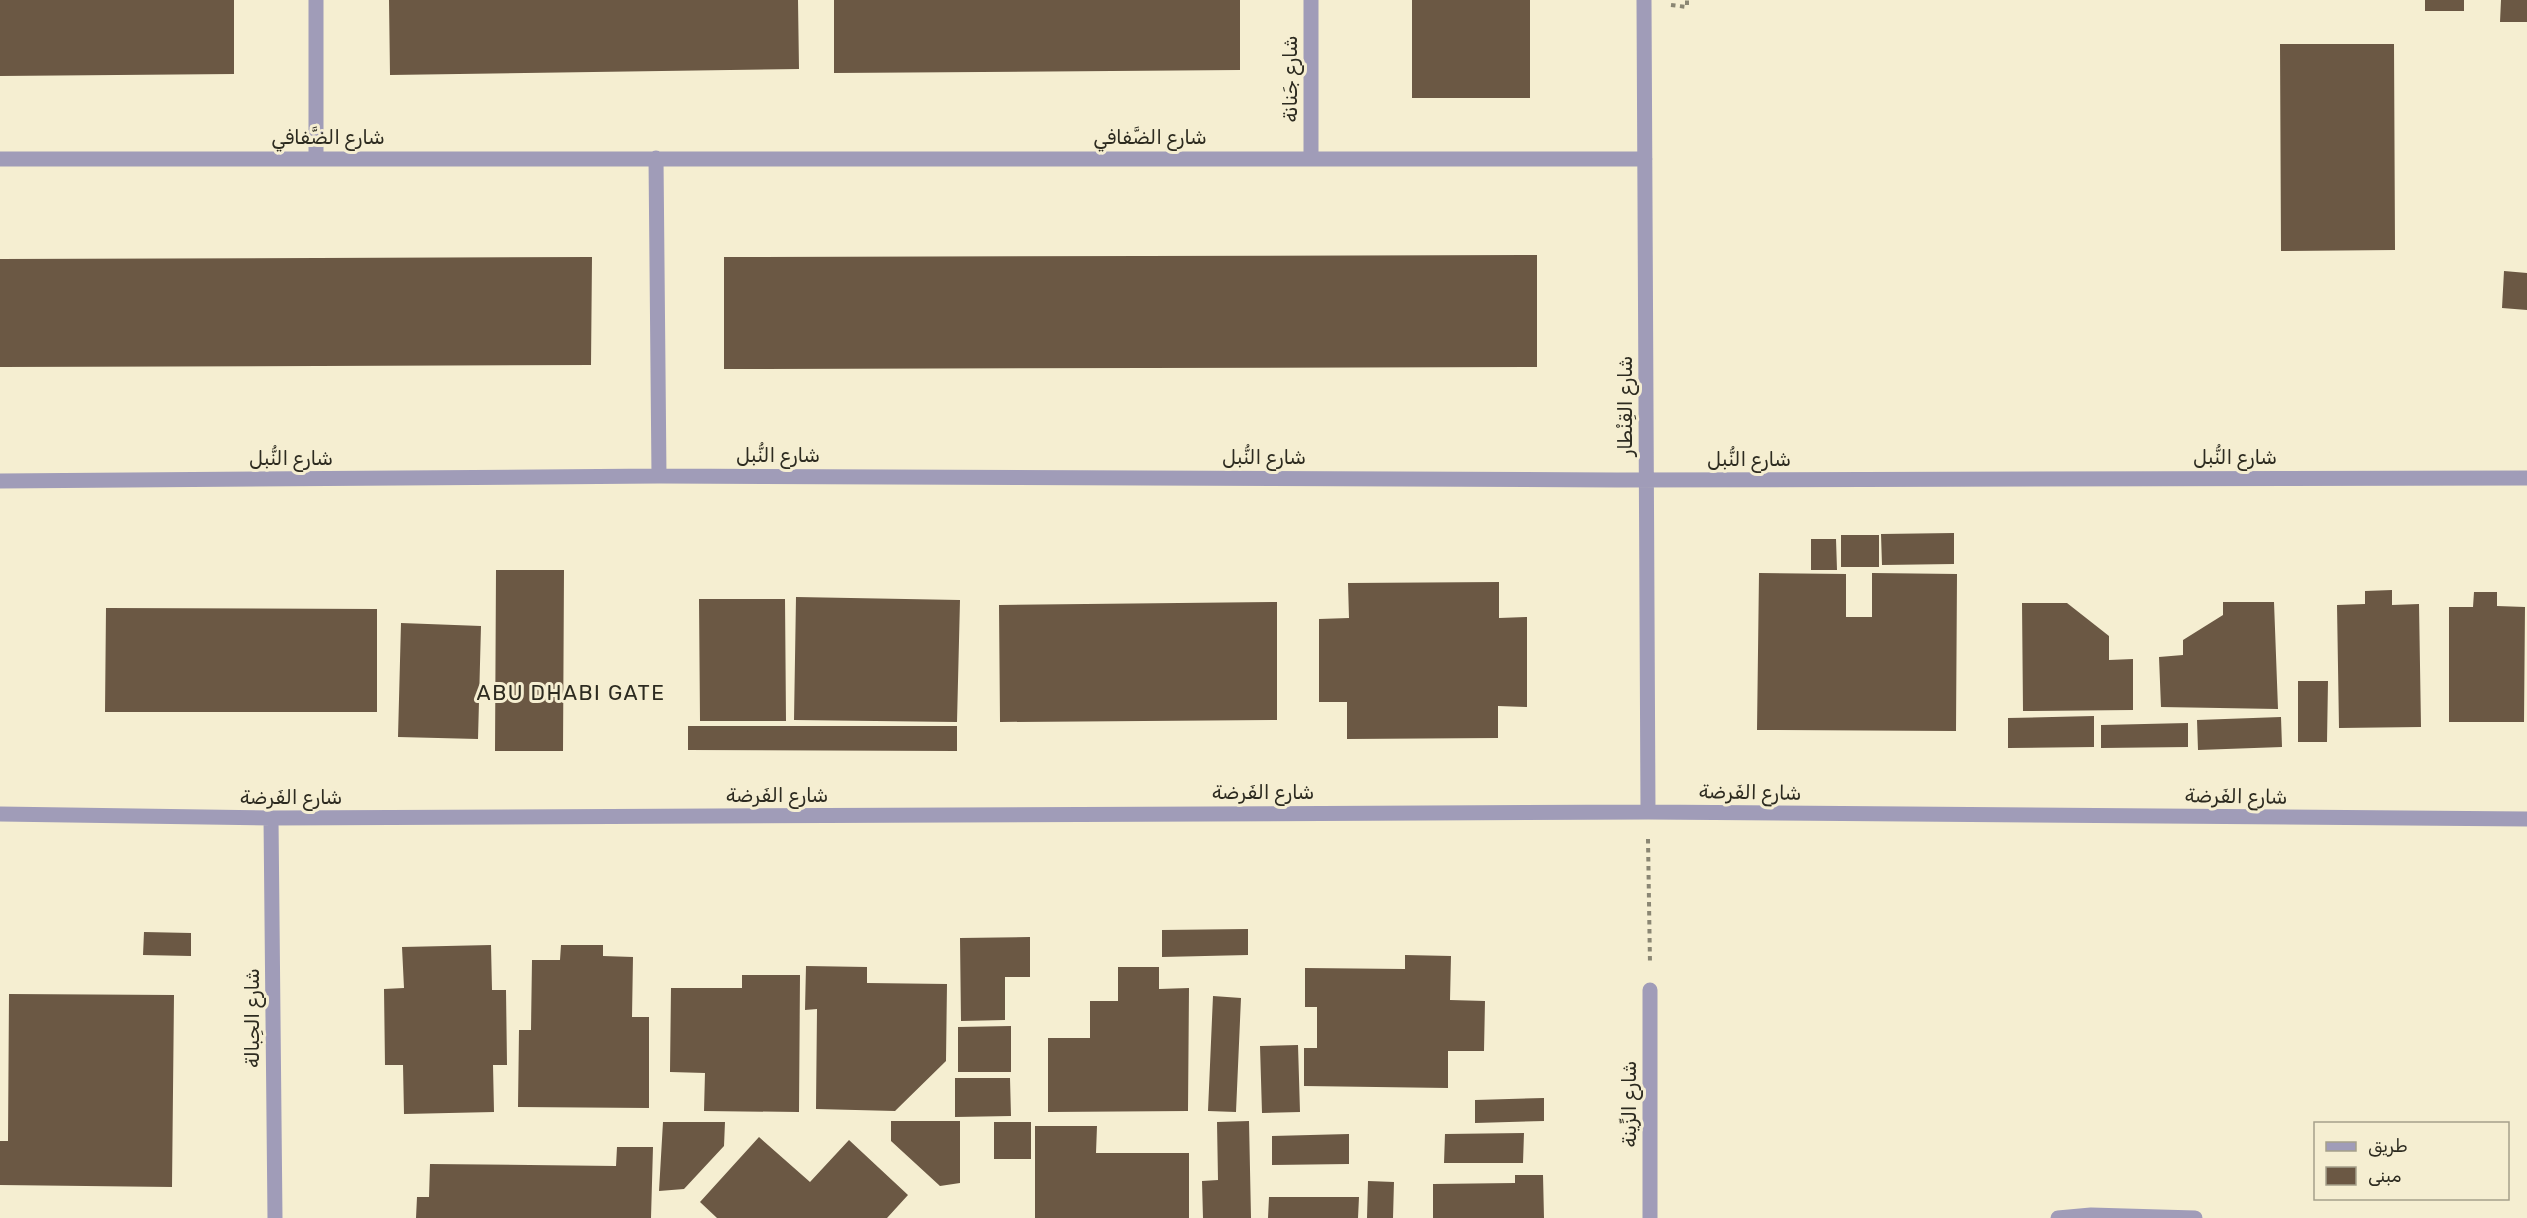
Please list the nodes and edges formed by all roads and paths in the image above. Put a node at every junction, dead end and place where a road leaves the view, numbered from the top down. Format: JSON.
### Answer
{"nodes":[{"id":1,"x":316,"y":0,"type":"edge"},
{"id":2,"x":1311,"y":0,"type":"edge"},
{"id":3,"x":1644,"y":0,"type":"edge"},
{"id":4,"x":316,"y":158,"type":"junction"},
{"id":5,"x":656,"y":158,"type":"junction"},
{"id":6,"x":1311,"y":158,"type":"junction"},
{"id":7,"x":0,"y":159,"type":"edge"},
{"id":8,"x":1645,"y":159,"type":"junction"},
{"id":9,"x":659,"y":476,"type":"junction"},
{"id":10,"x":2527,"y":478,"type":"edge"},
{"id":11,"x":1646,"y":480,"type":"junction"},
{"id":12,"x":0,"y":481,"type":"edge"},
{"id":13,"x":1648,"y":812,"type":"junction"},
{"id":14,"x":0,"y":814,"type":"edge"},
{"id":15,"x":271,"y":818,"type":"junction"},
{"id":16,"x":2527,"y":819,"type":"edge"},
{"id":17,"x":1650,"y":990,"type":"joint"},
{"id":18,"x":274,"y":1218,"type":"edge"},
{"id":19,"x":1650,"y":1218,"type":"edge"},
{"id":20,"x":2058,"y":1218,"type":"edge"},
{"id":21,"x":2195,"y":1218,"type":"edge"}],
"edges":[{"from":1,"to":4,"type":"street"},
{"from":2,"to":6,"type":"street","name":"شارع جَنانة"},
{"from":3,"to":8,"type":"street","name":"شارع القِنْطار"},
{"from":4,"to":5,"type":"street","name":"شارع الضَّفافي"},
{"from":4,"to":7,"type":"street","name":"شارع الضَّفافي"},
{"from":5,"to":6,"type":"street","name":"شارع الضَّفافي"},
{"from":5,"to":9,"type":"street"},
{"from":6,"to":8,"type":"street","name":"شارع الضَّفافي"},
{"from":8,"to":11,"type":"street","name":"شارع القِنْطار"},
{"from":9,"to":11,"type":"street","name":"شارع النُّبل"},
{"from":9,"to":12,"type":"street","name":"شارع النُّبل"},
{"from":10,"to":11,"type":"street","name":"شارع النُّبل"},
{"from":11,"to":13,"type":"street","name":"شارع القِنْطار"},
{"from":13,"to":15,"type":"street","name":"شارع الفَرضة"},
{"from":13,"to":16,"type":"street","name":"شارع الفَرضة"},
{"from":13,"to":17,"type":"path"},
{"from":14,"to":15,"type":"street","name":"شارع الفَرضة"},
{"from":15,"to":18,"type":"street","name":"شارع الحِبالة"},
{"from":17,"to":19,"type":"street","name":"شارع الزِّينة"},
{"from":20,"to":21,"type":"street"}]}
